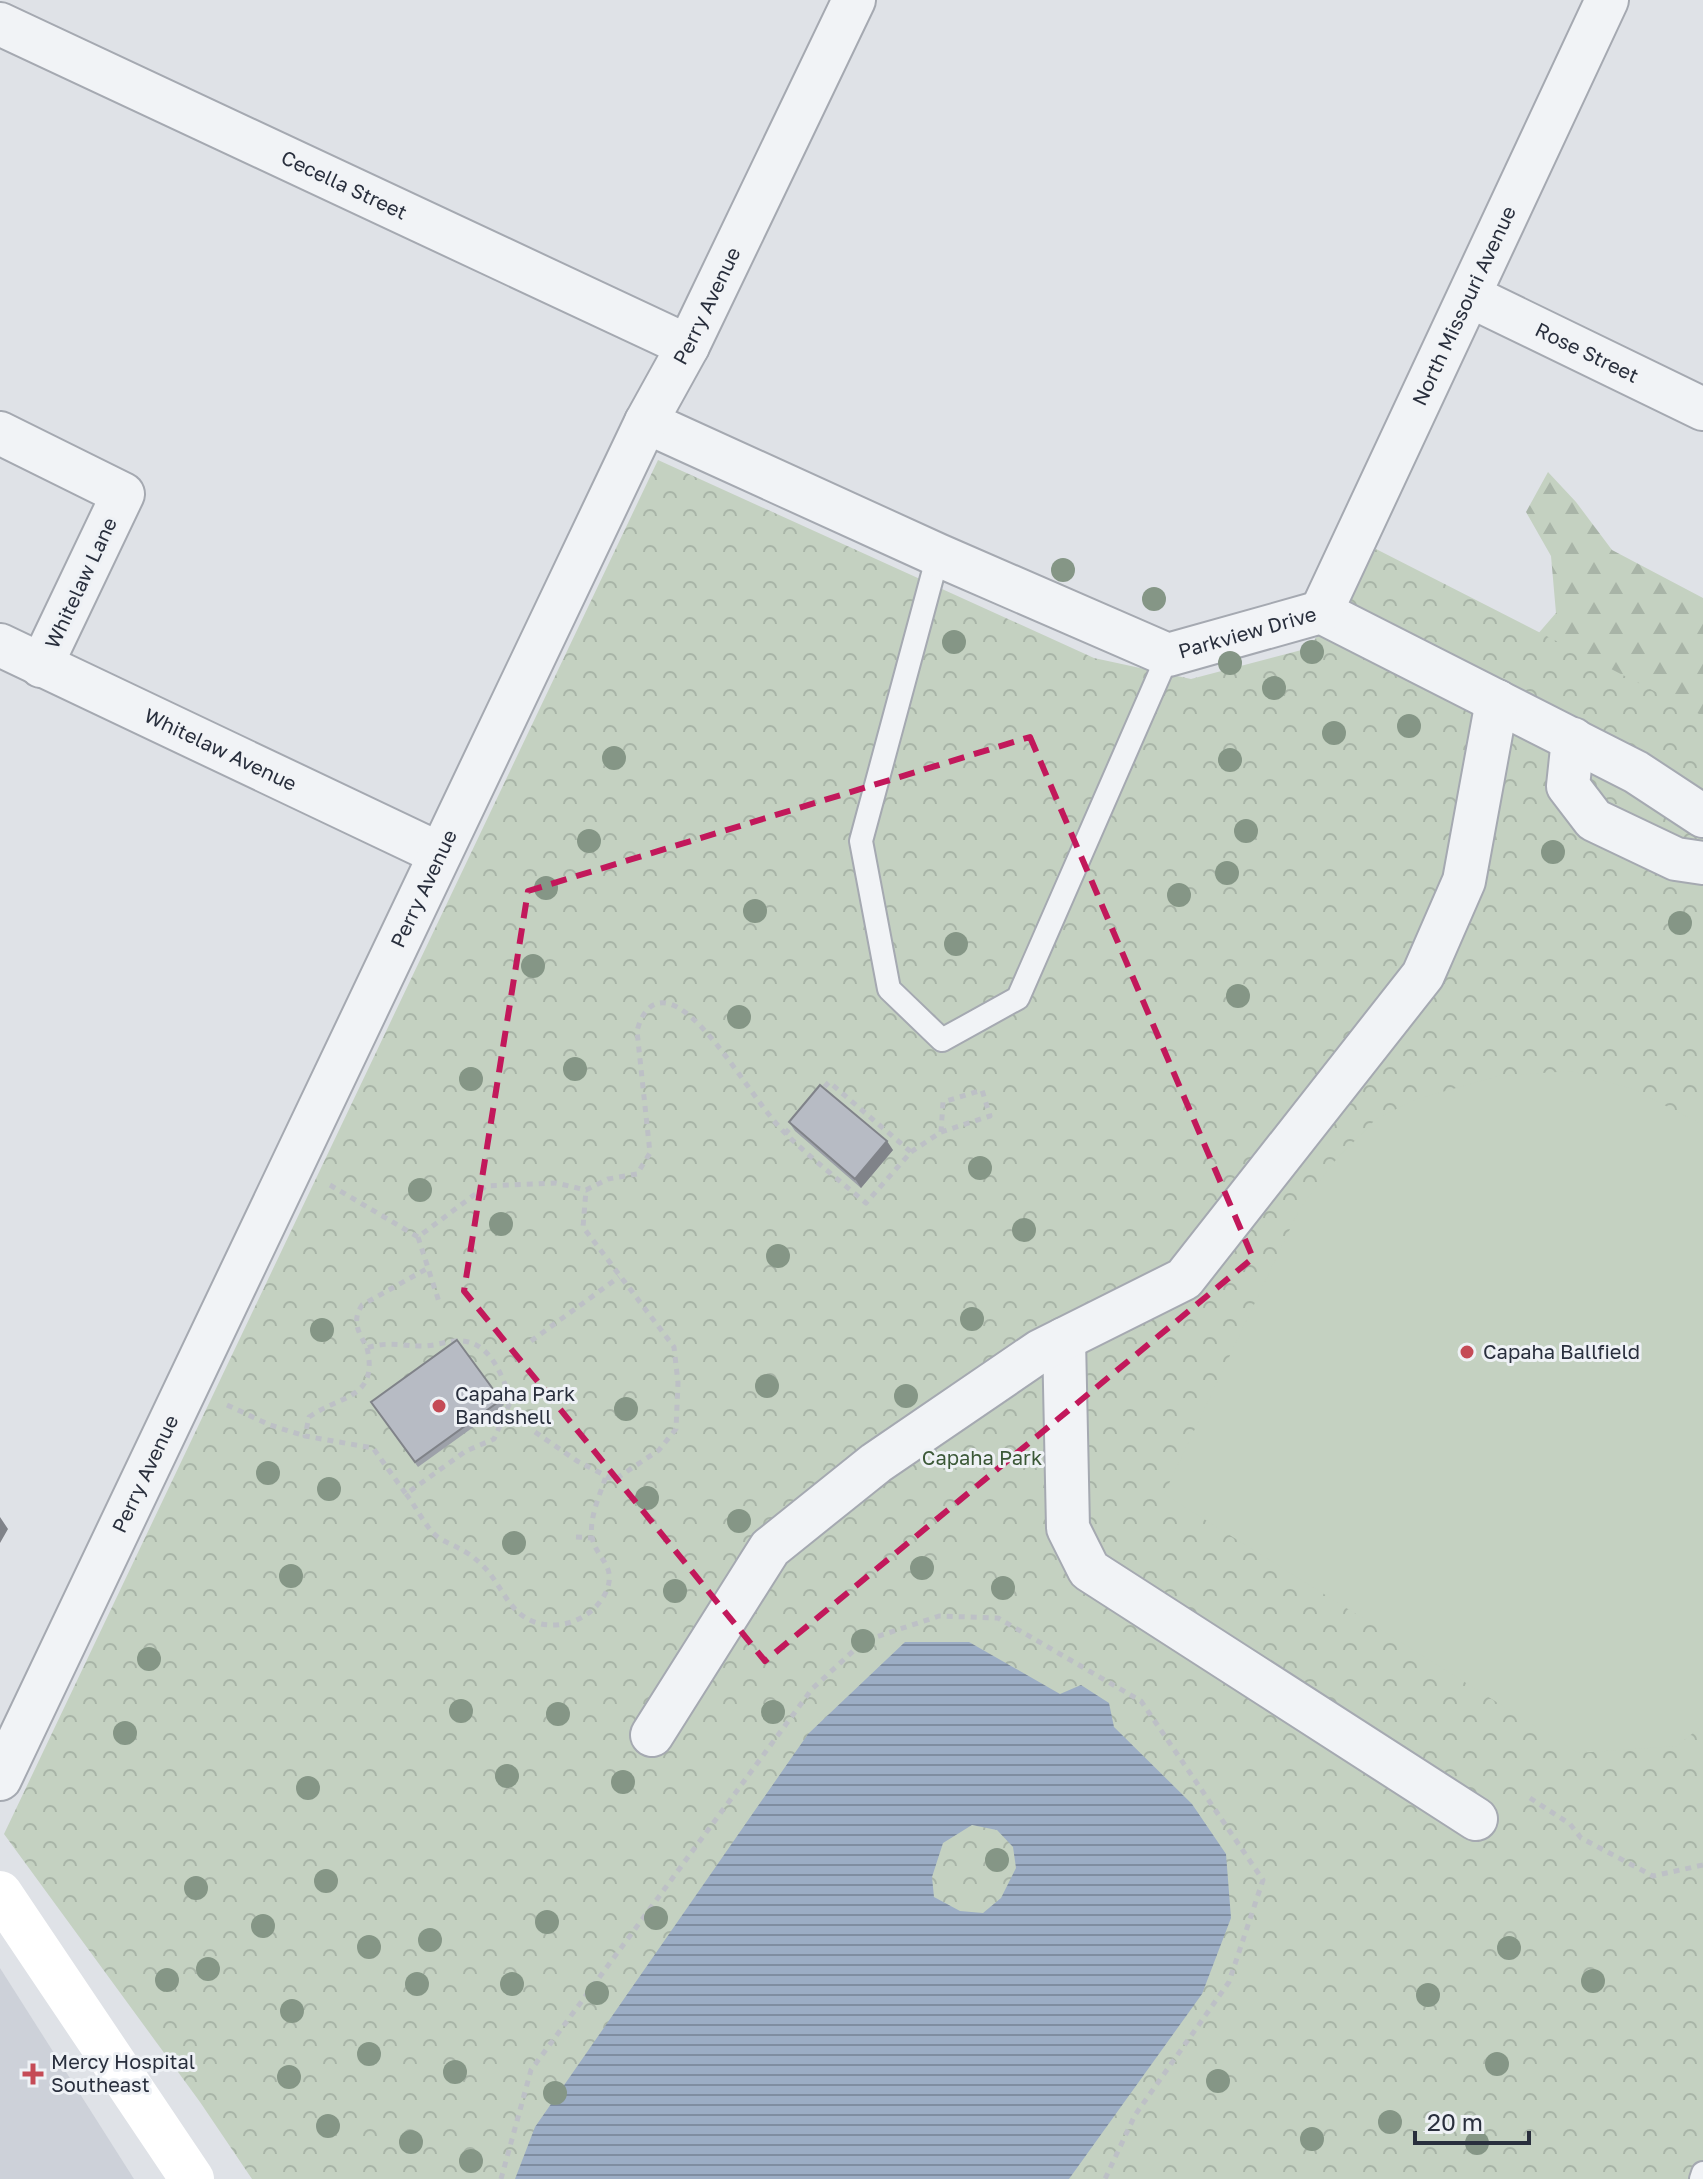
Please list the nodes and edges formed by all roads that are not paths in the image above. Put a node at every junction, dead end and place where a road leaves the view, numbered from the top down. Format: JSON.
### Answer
{"nodes":[{"id":1,"x":854,"y":0,"type":"edge"},
{"id":2,"x":1607,"y":0,"type":"edge"},
{"id":3,"x":0,"y":24,"type":"edge"},
{"id":4,"x":1470,"y":296,"type":"junction"},
{"id":5,"x":688,"y":346,"type":"junction"},
{"id":6,"x":1703,"y":409,"type":"edge"},
{"id":7,"x":646,"y":422,"type":"junction"},
{"id":8,"x":0,"y":433,"type":"edge"},
{"id":9,"x":938,"y":555,"type":"junction"},
{"id":10,"x":1321,"y":612,"type":"junction"},
{"id":11,"x":0,"y":645,"type":"edge"},
{"id":12,"x":1168,"y":655,"type":"junction"},
{"id":13,"x":41,"y":666,"type":"junction"},
{"id":14,"x":1497,"y":701,"type":"junction"},
{"id":15,"x":1573,"y":739,"type":"junction"},
{"id":16,"x":1703,"y":816,"type":"edge"},
{"id":17,"x":440,"y":854,"type":"junction"},
{"id":18,"x":1703,"y":863,"type":"edge"},
{"id":19,"x":1064,"y":1339,"type":"junction"},
{"id":20,"x":652,"y":1735,"type":"dead end"},
{"id":21,"x":0,"y":1779,"type":"edge"},
{"id":22,"x":1476,"y":1819,"type":"dead end"},
{"id":23,"x":0,"y":1893,"type":"edge"},
{"id":24,"x":1703,"y":2173,"type":"edge"},
{"id":25,"x":192,"y":2179,"type":"edge"},
{"id":26,"x":1701,"y":2179,"type":"edge"}],
"edges":[{"from":1,"to":5,"type":"street","name":"Perry Avenue"},
{"from":2,"to":4,"type":"street","name":"North Missouri Avenue"},
{"from":3,"to":5,"type":"street","name":"Cecella Street"},
{"from":4,"to":6,"type":"street","name":"Rose Street"},
{"from":4,"to":10,"type":"street","name":"North Missouri Avenue"},
{"from":5,"to":7,"type":"street","name":"Perry Avenue"},
{"from":7,"to":9,"type":"street","name":"Parkview Drive"},
{"from":7,"to":17,"type":"street","name":"Perry Avenue"},
{"from":8,"to":13,"type":"street","name":"Whitelaw Lane"},
{"from":9,"to":12,"type":"street","name":"Parkview Drive"},
{"from":9,"to":12,"type":"lane"},
{"from":10,"to":12,"type":"street","name":"Parkview Drive"},
{"from":10,"to":14,"type":"street","name":"Parkview Drive"},
{"from":11,"to":13,"type":"street","name":"Whitelaw Avenue"},
{"from":13,"to":17,"type":"street","name":"Whitelaw Avenue"},
{"from":14,"to":15,"type":"street","name":"Parkview Drive"},
{"from":14,"to":19,"type":"street"},
{"from":15,"to":16,"type":"street","name":"Parkview Drive"},
{"from":15,"to":18,"type":"street"},
{"from":17,"to":21,"type":"street","name":"Perry Avenue"},
{"from":19,"to":20,"type":"street"},
{"from":19,"to":22,"type":"street"},
{"from":23,"to":25,"type":"main road"},
{"from":24,"to":26,"type":"lane"}]}
